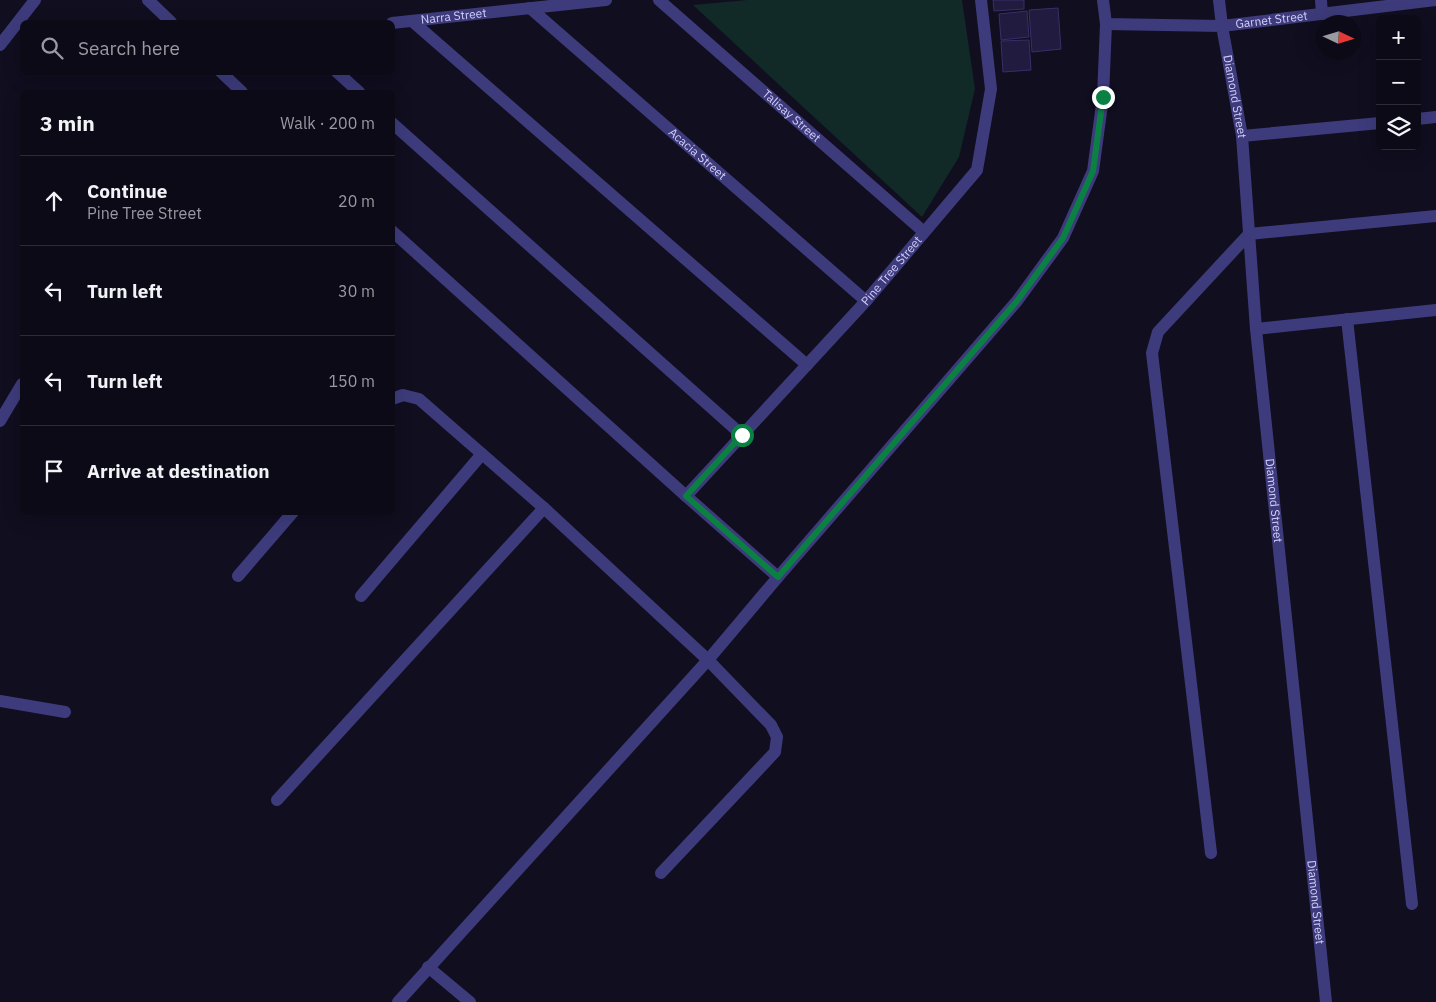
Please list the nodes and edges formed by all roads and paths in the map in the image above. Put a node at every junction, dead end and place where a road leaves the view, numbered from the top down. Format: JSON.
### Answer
{"nodes":[{"id":1,"x":35,"y":0,"type":"edge"},
{"id":2,"x":148,"y":0,"type":"edge"},
{"id":3,"x":606,"y":0,"type":"edge"},
{"id":4,"x":659,"y":0,"type":"edge"},
{"id":5,"x":981,"y":0,"type":"edge"},
{"id":6,"x":1103,"y":0,"type":"edge"},
{"id":7,"x":1219,"y":0,"type":"edge"},
{"id":8,"x":1321,"y":0,"type":"edge"},
{"id":9,"x":1436,"y":0,"type":"edge"},
{"id":10,"x":1418,"y":1,"type":"edge"},
{"id":11,"x":530,"y":8,"type":"junction"},
{"id":12,"x":1322,"y":14,"type":"junction"},
{"id":13,"x":169,"y":20,"type":"edge"},
{"id":14,"x":412,"y":21,"type":"junction"},
{"id":15,"x":395,"y":23,"type":"edge"},
{"id":16,"x":1106,"y":24,"type":"junction"},
{"id":17,"x":1222,"y":26,"type":"junction"},
{"id":18,"x":0,"y":45,"type":"edge"},
{"id":19,"x":225,"y":75,"type":"edge"},
{"id":20,"x":340,"y":75,"type":"edge"},
{"id":21,"x":240,"y":90,"type":"edge"},
{"id":22,"x":357,"y":90,"type":"edge"},
{"id":23,"x":1436,"y":117,"type":"edge"},
{"id":24,"x":1421,"y":119,"type":"edge"},
{"id":25,"x":1376,"y":123,"type":"edge"},
{"id":26,"x":395,"y":125,"type":"edge"},
{"id":27,"x":1242,"y":136,"type":"junction"},
{"id":28,"x":1436,"y":216,"type":"edge"},
{"id":29,"x":924,"y":232,"type":"junction"},
{"id":30,"x":395,"y":234,"type":"edge"},
{"id":31,"x":1249,"y":234,"type":"junction"},
{"id":32,"x":866,"y":301,"type":"junction"},
{"id":33,"x":1436,"y":310,"type":"edge"},
{"id":34,"x":1348,"y":319,"type":"junction"},
{"id":35,"x":1256,"y":329,"type":"junction"},
{"id":36,"x":806,"y":365,"type":"junction"},
{"id":37,"x":20,"y":387,"type":"edge"},
{"id":38,"x":395,"y":398,"type":"edge"},
{"id":39,"x":0,"y":421,"type":"edge"},
{"id":40,"x":742,"y":435,"type":"junction"},
{"id":41,"x":482,"y":454,"type":"junction"},
{"id":42,"x":686,"y":496,"type":"junction"},
{"id":43,"x":544,"y":508,"type":"junction"},
{"id":44,"x":290,"y":515,"type":"edge"},
{"id":45,"x":238,"y":576,"type":"dead end"},
{"id":46,"x":778,"y":577,"type":"junction"},
{"id":47,"x":362,"y":596,"type":"dead end"},
{"id":48,"x":708,"y":660,"type":"junction"},
{"id":49,"x":0,"y":701,"type":"edge"},
{"id":50,"x":65,"y":712,"type":"dead end"},
{"id":51,"x":277,"y":800,"type":"dead end"},
{"id":52,"x":1211,"y":853,"type":"dead end"},
{"id":53,"x":661,"y":873,"type":"dead end"},
{"id":54,"x":1412,"y":904,"type":"dead end"},
{"id":55,"x":428,"y":968,"type":"junction"},
{"id":56,"x":398,"y":1002,"type":"edge"},
{"id":57,"x":470,"y":1002,"type":"edge"},
{"id":58,"x":1326,"y":1002,"type":"edge"}],
"edges":[{"from":1,"to":18,"type":"street"},
{"from":2,"to":13,"type":"street"},
{"from":3,"to":11,"type":"street","name":"Narra Street"},
{"from":4,"to":29,"type":"street","name":"Talisay Street"},
{"from":5,"to":29,"type":"street","name":"Pine Tree Street"},
{"from":6,"to":16,"type":"street"},
{"from":7,"to":17,"type":"street","name":"Diamond Street"},
{"from":8,"to":12,"type":"street"},
{"from":9,"to":10,"type":"street","name":"Garnet Street"},
{"from":10,"to":12,"type":"street","name":"Garnet Street"},
{"from":11,"to":14,"type":"street","name":"Narra Street"},
{"from":11,"to":32,"type":"street","name":"Acacia Street"},
{"from":12,"to":17,"type":"street","name":"Garnet Street"},
{"from":14,"to":15,"type":"street","name":"Narra Street"},
{"from":14,"to":36,"type":"street"},
{"from":16,"to":17,"type":"street","name":"Garnet Street"},
{"from":16,"to":46,"type":"street"},
{"from":17,"to":27,"type":"street","name":"Diamond Street"},
{"from":19,"to":21,"type":"street"},
{"from":20,"to":22,"type":"street"},
{"from":23,"to":24,"type":"street"},
{"from":25,"to":27,"type":"street"},
{"from":26,"to":40,"type":"street"},
{"from":27,"to":31,"type":"street","name":"Diamond Street"},
{"from":28,"to":31,"type":"street"},
{"from":29,"to":32,"type":"street","name":"Pine Tree Street"},
{"from":30,"to":42,"type":"street"},
{"from":31,"to":35,"type":"street","name":"Diamond Street"},
{"from":31,"to":52,"type":"street"},
{"from":32,"to":36,"type":"street","name":"Pine Tree Street"},
{"from":33,"to":34,"type":"street"},
{"from":34,"to":35,"type":"street"},
{"from":34,"to":54,"type":"street"},
{"from":35,"to":58,"type":"street","name":"Diamond Street"},
{"from":36,"to":40,"type":"street","name":"Pine Tree Street"},
{"from":37,"to":39,"type":"street"},
{"from":38,"to":41,"type":"street"},
{"from":40,"to":42,"type":"street","name":"Pine Tree Street"},
{"from":41,"to":43,"type":"street"},
{"from":41,"to":47,"type":"street"},
{"from":42,"to":46,"type":"street"},
{"from":43,"to":48,"type":"street"},
{"from":43,"to":51,"type":"street"},
{"from":44,"to":45,"type":"street"},
{"from":46,"to":48,"type":"street"},
{"from":48,"to":53,"type":"street"},
{"from":48,"to":55,"type":"street"},
{"from":49,"to":50,"type":"street"},
{"from":55,"to":56,"type":"street"},
{"from":55,"to":57,"type":"street"}]}
